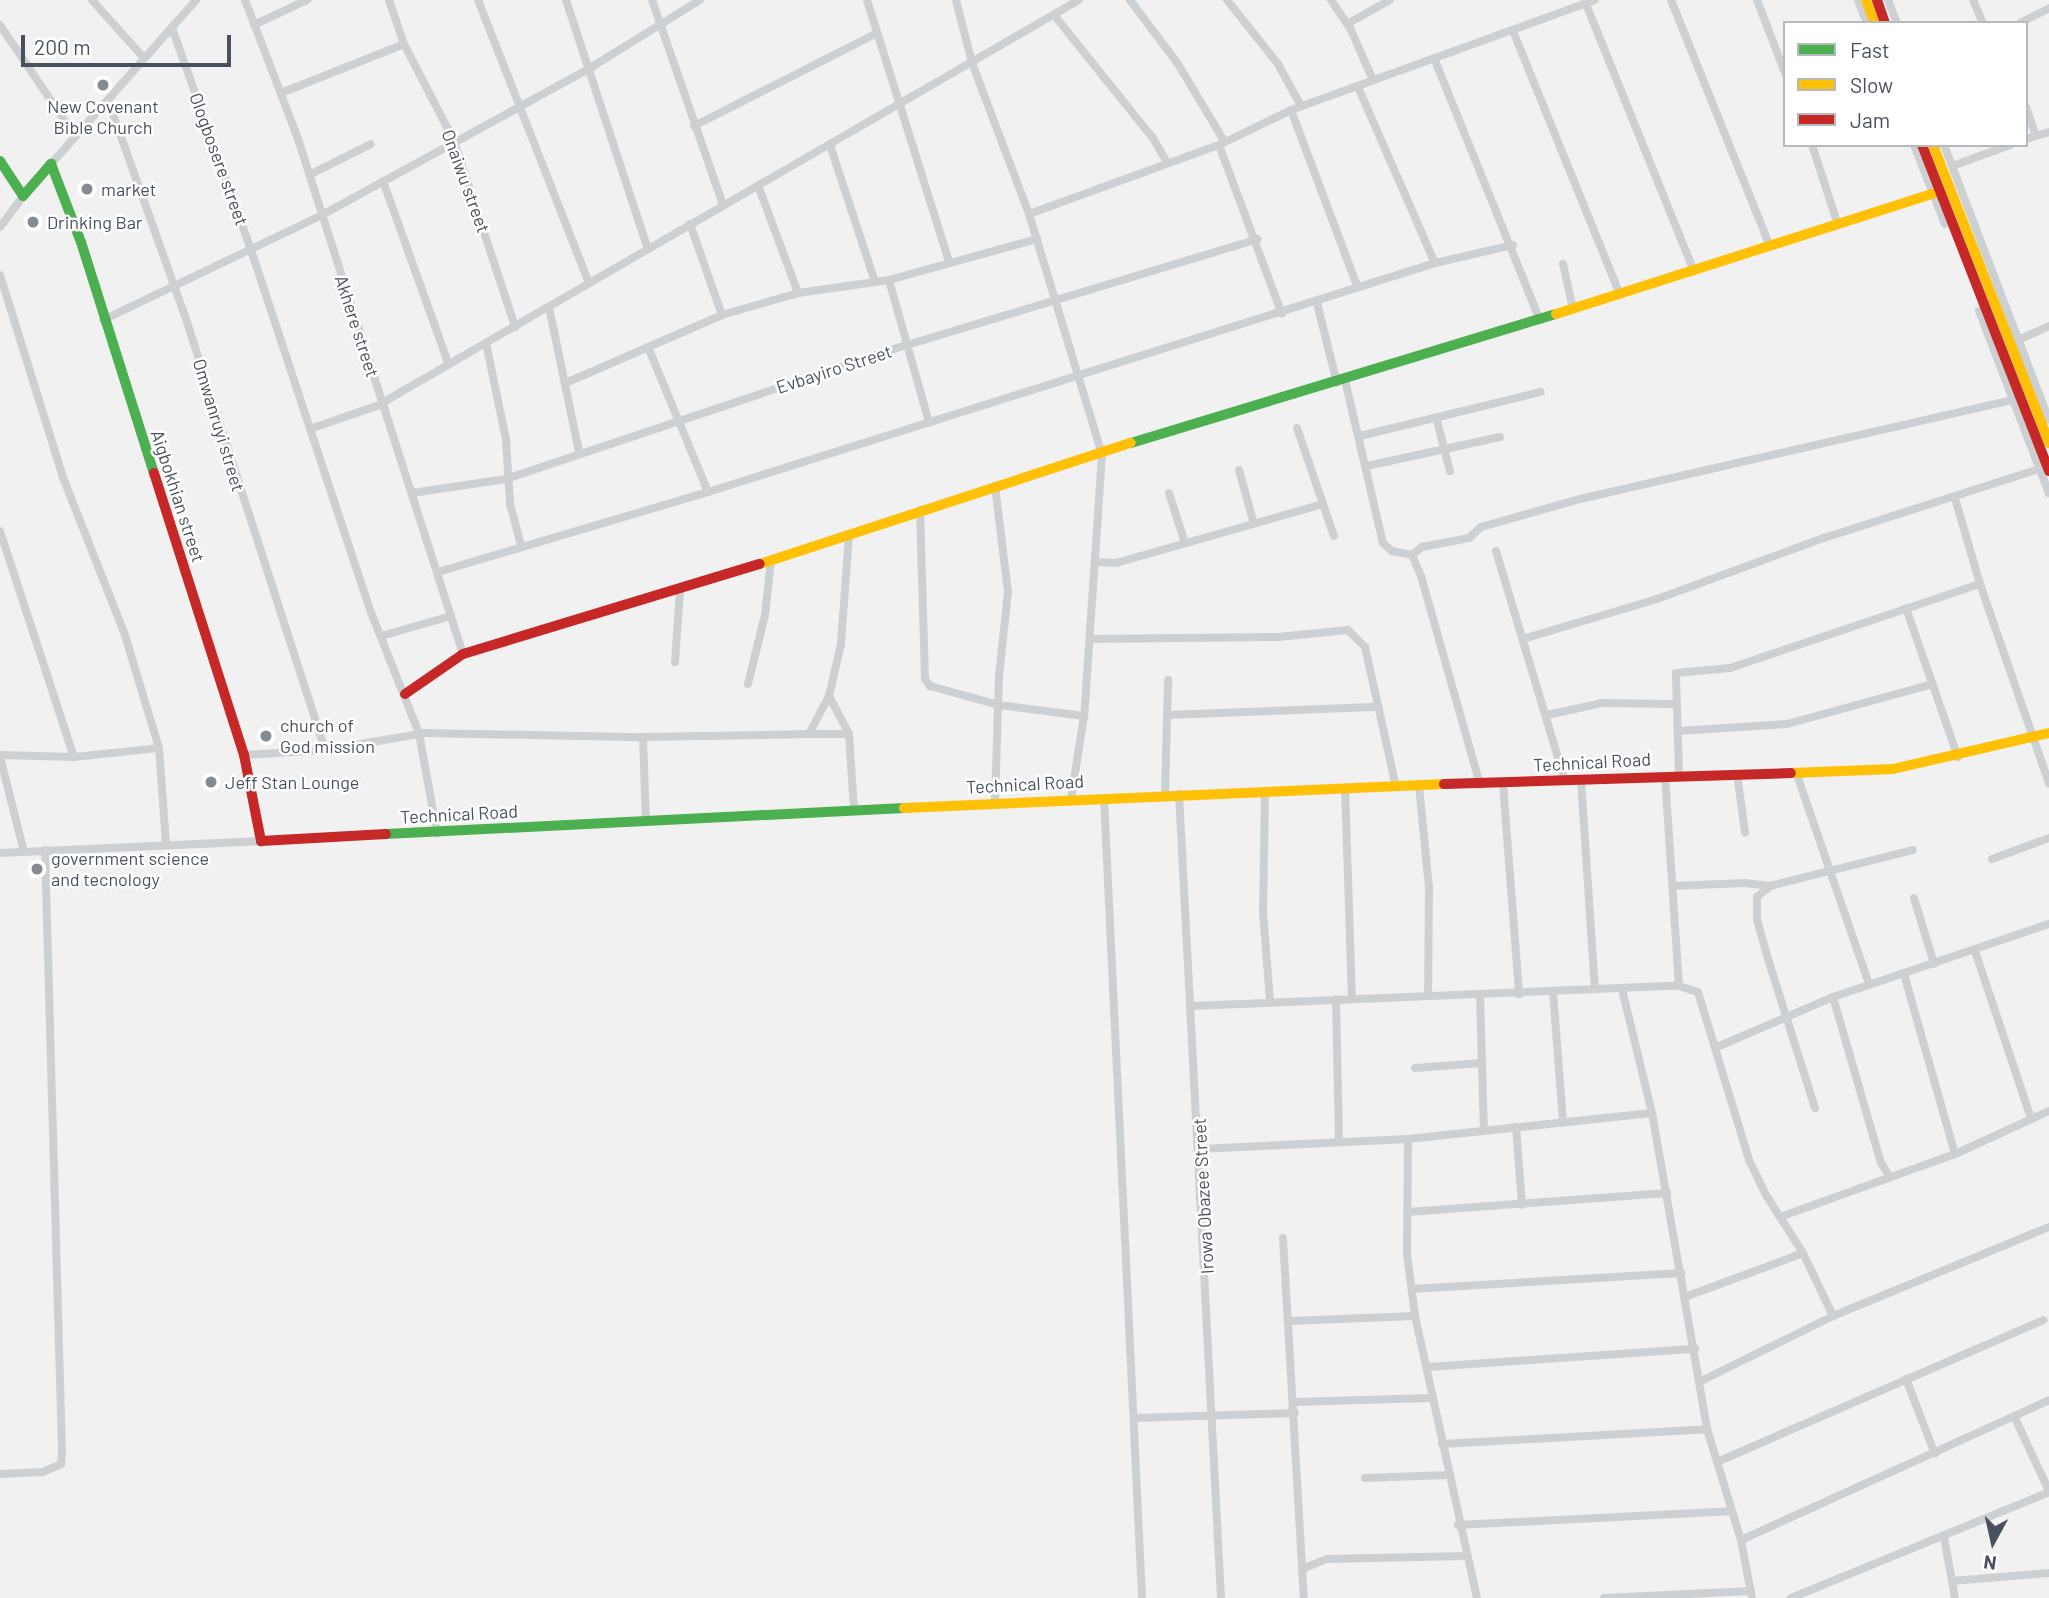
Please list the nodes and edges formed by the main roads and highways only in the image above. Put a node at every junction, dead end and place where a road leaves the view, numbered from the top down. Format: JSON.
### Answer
{"nodes":[{"id":1,"x":1866,"y":0,"type":"edge"},
{"id":2,"x":1877,"y":0,"type":"edge"},
{"id":3,"x":1874,"y":21,"type":"edge"},
{"id":4,"x":1884,"y":21,"type":"edge"},
{"id":5,"x":1923,"y":147,"type":"edge"},
{"id":6,"x":1934,"y":147,"type":"edge"},
{"id":7,"x":0,"y":161,"type":"edge"},
{"id":8,"x":1933,"y":194,"type":"road end"},
{"id":9,"x":2049,"y":443,"type":"edge"},
{"id":10,"x":2044,"y":470,"type":"edge"},
{"id":11,"x":405,"y":694,"type":"road end"},
{"id":12,"x":2049,"y":733,"type":"edge"},
{"id":13,"x":261,"y":841,"type":"joint"}],
"edges":[{"from":1,"to":3,"type":"main road"},
{"from":2,"to":4,"type":"main road"},
{"from":5,"to":10,"type":"main road"},
{"from":6,"to":9,"type":"main road"},
{"from":7,"to":13,"type":"main road","name":"Aigbokhian street"},
{"from":8,"to":11,"type":"main road"},
{"from":12,"to":13,"type":"main road","name":"Technical Road"}]}
